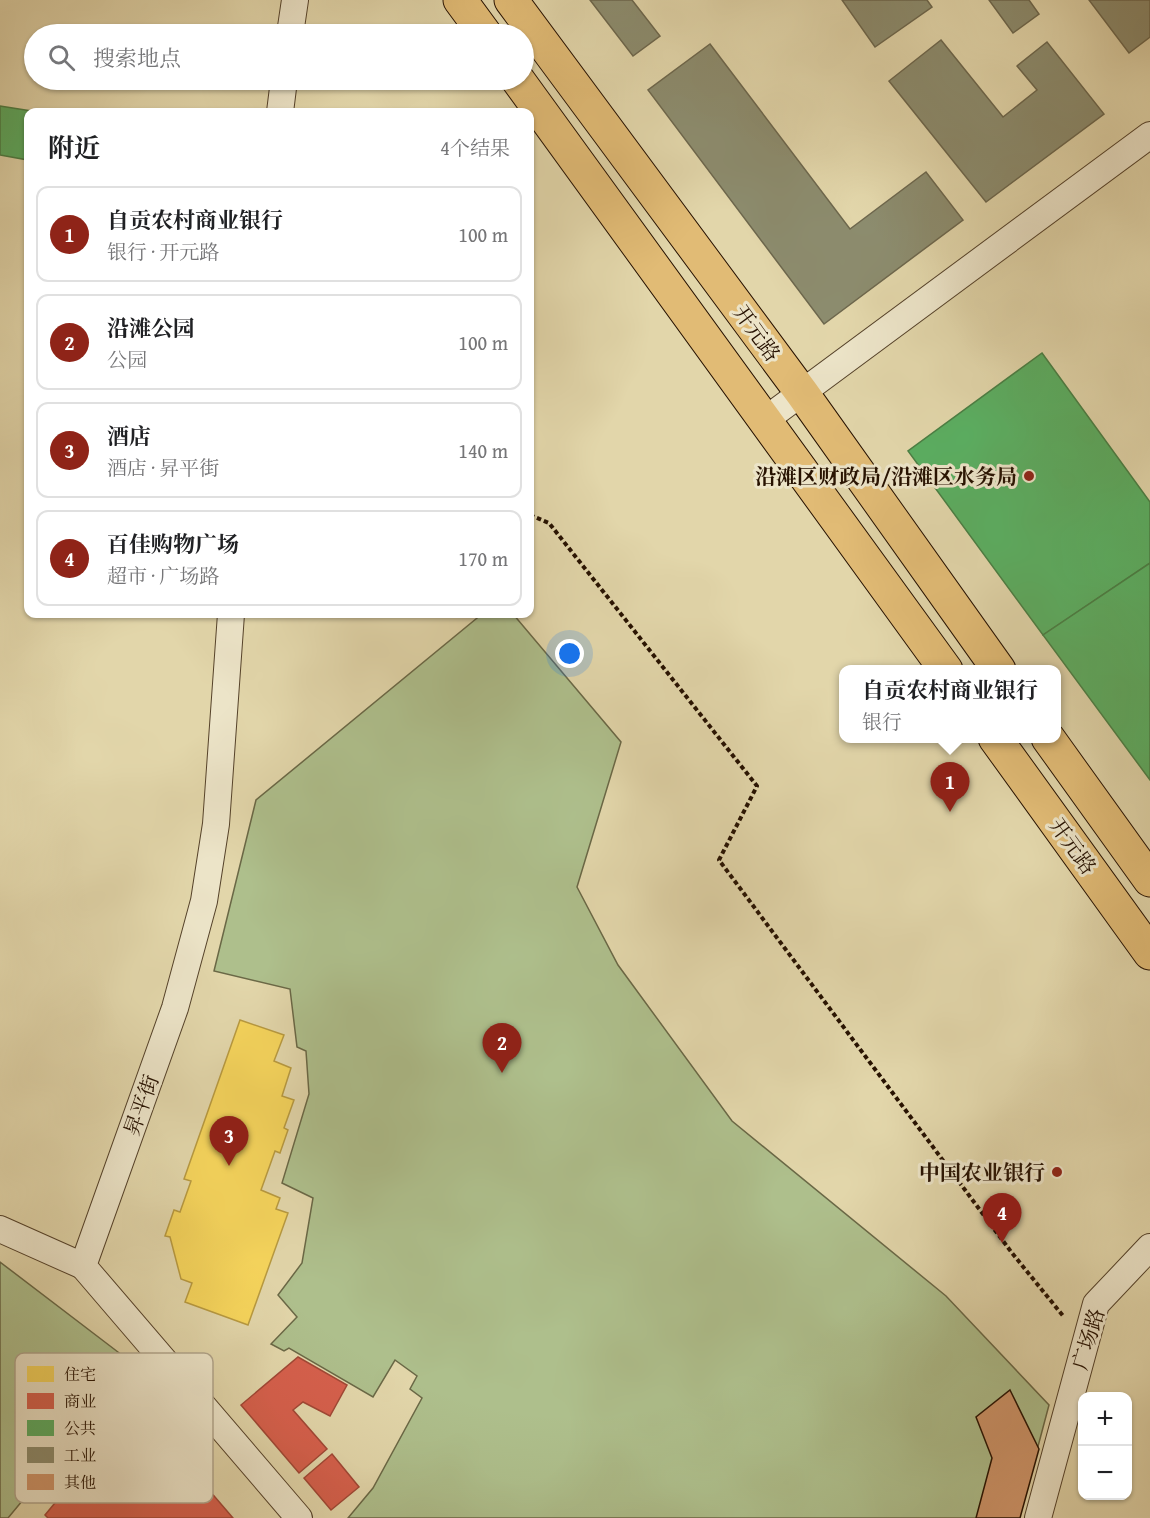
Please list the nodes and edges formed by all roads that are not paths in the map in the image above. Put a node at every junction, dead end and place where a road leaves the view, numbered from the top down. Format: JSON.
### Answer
{"nodes":[{"id":1,"x":295,"y":0,"type":"edge"},
{"id":2,"x":460,"y":0,"type":"edge"},
{"id":3,"x":511,"y":0,"type":"edge"},
{"id":4,"x":291,"y":24,"type":"edge"},
{"id":5,"x":478,"y":24,"type":"edge"},
{"id":6,"x":529,"y":24,"type":"edge"},
{"id":7,"x":534,"y":31,"type":"edge"},
{"id":8,"x":283,"y":90,"type":"edge"},
{"id":9,"x":525,"y":90,"type":"edge"},
{"id":10,"x":280,"y":108,"type":"edge"},
{"id":11,"x":1150,"y":135,"type":"edge"},
{"id":12,"x":802,"y":393,"type":"junction"},
{"id":13,"x":765,"y":420,"type":"junction"},
{"id":14,"x":231,"y":618,"type":"edge"},
{"id":15,"x":943,"y":665,"type":"edge"},
{"id":16,"x":996,"y":665,"type":"edge"},
{"id":17,"x":999,"y":743,"type":"edge"},
{"id":18,"x":1052,"y":743,"type":"edge"},
{"id":19,"x":1150,"y":880,"type":"edge"},
{"id":20,"x":1150,"y":953,"type":"edge"},
{"id":21,"x":0,"y":1229,"type":"edge"},
{"id":22,"x":1150,"y":1247,"type":"edge"},
{"id":23,"x":83,"y":1266,"type":"junction"},
{"id":24,"x":158,"y":1353,"type":"edge"},
{"id":25,"x":213,"y":1418,"type":"edge"},
{"id":26,"x":299,"y":1518,"type":"edge"},
{"id":27,"x":1038,"y":1518,"type":"edge"}],
"edges":[{"from":1,"to":4,"type":"street"},
{"from":2,"to":5,"type":"main road"},
{"from":3,"to":6,"type":"main road","name":"开元路"},
{"from":7,"to":12,"type":"main road","name":"开元路"},
{"from":8,"to":10,"type":"street"},
{"from":9,"to":13,"type":"main road"},
{"from":11,"to":12,"type":"street"},
{"from":12,"to":13,"type":"street"},
{"from":12,"to":16,"type":"main road","name":"开元路"},
{"from":13,"to":15,"type":"main road"},
{"from":14,"to":23,"type":"street","name":"昇平街"},
{"from":17,"to":20,"type":"main road","name":"开元路"},
{"from":18,"to":19,"type":"main road","name":"开元路"},
{"from":21,"to":23,"type":"street"},
{"from":22,"to":27,"type":"street","name":"广场路"},
{"from":23,"to":24,"type":"street"},
{"from":25,"to":26,"type":"street"}]}
